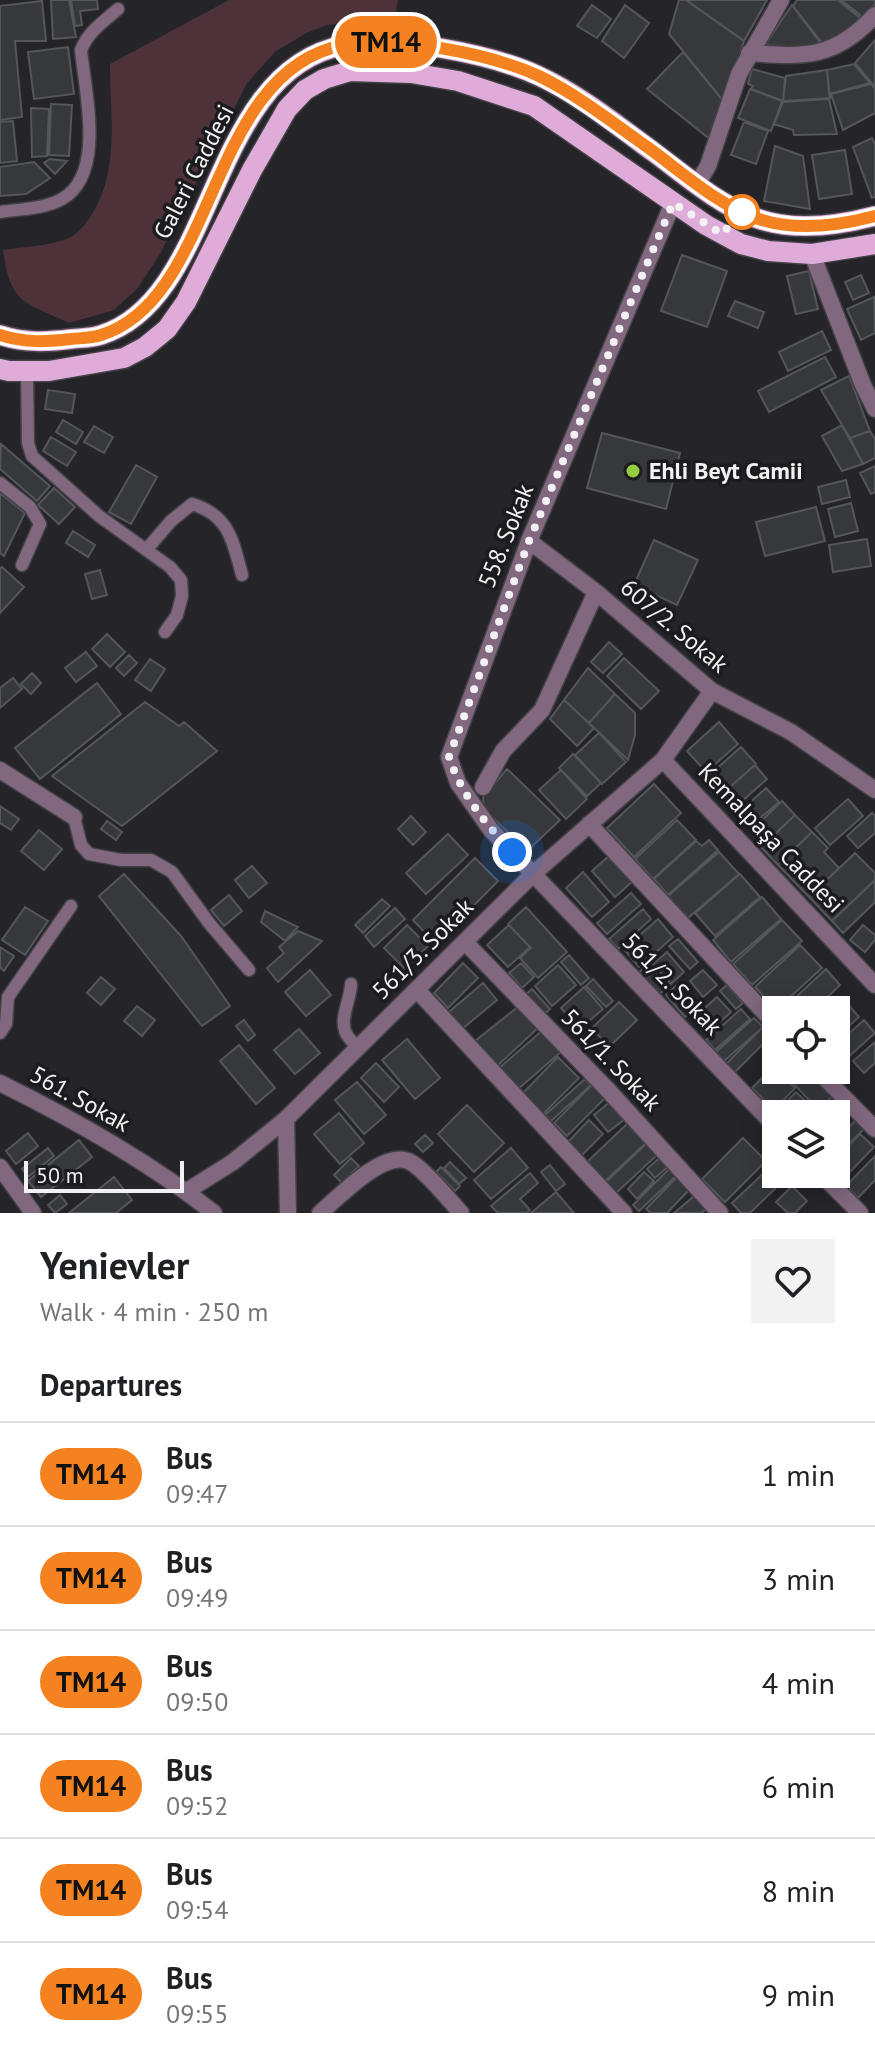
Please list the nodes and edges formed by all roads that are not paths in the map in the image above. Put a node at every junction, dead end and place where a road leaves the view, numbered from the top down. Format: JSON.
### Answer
{"nodes":[{"id":1,"x":781,"y":0,"type":"edge"},
{"id":2,"x":118,"y":9,"type":"dead end"},
{"id":3,"x":875,"y":15,"type":"edge"},
{"id":4,"x":749,"y":53,"type":"junction"},
{"id":5,"x":697,"y":184,"type":"junction"},
{"id":6,"x":673,"y":203,"type":"junction"},
{"id":7,"x":0,"y":212,"type":"edge"},
{"id":8,"x":875,"y":216,"type":"edge"},
{"id":9,"x":875,"y":244,"type":"edge"},
{"id":10,"x":812,"y":254,"type":"junction"},
{"id":11,"x":0,"y":335,"type":"edge"},
{"id":12,"x":0,"y":369,"type":"edge"},
{"id":13,"x":27,"y":371,"type":"junction"},
{"id":14,"x":875,"y":409,"type":"edge"},
{"id":15,"x":0,"y":483,"type":"edge"},
{"id":16,"x":529,"y":541,"type":"junction"},
{"id":17,"x":146,"y":550,"type":"junction"},
{"id":18,"x":22,"y":565,"type":"dead end"},
{"id":19,"x":242,"y":575,"type":"dead end"},
{"id":20,"x":596,"y":592,"type":"junction"},
{"id":21,"x":165,"y":632,"type":"dead end"},
{"id":22,"x":712,"y":691,"type":"junction"},
{"id":23,"x":663,"y":760,"type":"junction"},
{"id":24,"x":0,"y":770,"type":"edge"},
{"id":25,"x":483,"y":787,"type":"dead end"},
{"id":26,"x":875,"y":790,"type":"edge"},
{"id":27,"x":74,"y":817,"type":"joint"},
{"id":28,"x":589,"y":824,"type":"junction"},
{"id":29,"x":533,"y":874,"type":"junction"},
{"id":30,"x":71,"y":906,"type":"dead end"},
{"id":31,"x":465,"y":942,"type":"junction"},
{"id":32,"x":249,"y":970,"type":"dead end"},
{"id":33,"x":351,"y":984,"type":"dead end"},
{"id":34,"x":875,"y":985,"type":"edge"},
{"id":35,"x":417,"y":990,"type":"junction"},
{"id":36,"x":4,"y":994,"type":"edge"},
{"id":37,"x":762,"y":1010,"type":"edge"},
{"id":38,"x":0,"y":1033,"type":"edge"},
{"id":39,"x":358,"y":1048,"type":"junction"},
{"id":40,"x":0,"y":1083,"type":"edge"},
{"id":41,"x":831,"y":1084,"type":"edge"},
{"id":42,"x":762,"y":1112,"type":"edge"},
{"id":43,"x":286,"y":1119,"type":"junction"},
{"id":44,"x":875,"y":1129,"type":"edge"},
{"id":45,"x":0,"y":1167,"type":"edge"},
{"id":46,"x":835,"y":1188,"type":"edge"},
{"id":47,"x":187,"y":1191,"type":"junction"},
{"id":48,"x":33,"y":1213,"type":"edge"},
{"id":49,"x":214,"y":1213,"type":"edge"},
{"id":50,"x":288,"y":1213,"type":"edge"},
{"id":51,"x":320,"y":1213,"type":"edge"},
{"id":52,"x":461,"y":1213,"type":"edge"},
{"id":53,"x":624,"y":1213,"type":"edge"},
{"id":54,"x":720,"y":1213,"type":"edge"},
{"id":55,"x":860,"y":1213,"type":"edge"}],
"edges":[{"from":1,"to":4,"type":"street"},
{"from":2,"to":7,"type":"lane"},
{"from":3,"to":4,"type":"street"},
{"from":4,"to":5,"type":"street"},
{"from":5,"to":8,"type":"main road","name":"Galeri Caddesi"},
{"from":5,"to":11,"type":"main road","name":"Galeri Caddesi"},
{"from":6,"to":10,"type":"main road"},
{"from":6,"to":13,"type":"main road"},
{"from":6,"to":16,"type":"street","name":"558. Sokak"},
{"from":9,"to":10,"type":"main road"},
{"from":10,"to":14,"type":"street"},
{"from":12,"to":13,"type":"main road"},
{"from":13,"to":17,"type":"lane"},
{"from":15,"to":18,"type":"lane"},
{"from":16,"to":20,"type":"street","name":"607/2. Sokak"},
{"from":16,"to":29,"type":"street","name":"558. Sokak"},
{"from":17,"to":19,"type":"lane"},
{"from":17,"to":21,"type":"lane"},
{"from":20,"to":22,"type":"street","name":"607/2. Sokak"},
{"from":20,"to":25,"type":"street"},
{"from":22,"to":23,"type":"street","name":"561/3. Sokak"},
{"from":22,"to":26,"type":"street","name":"607/2. Sokak"},
{"from":23,"to":28,"type":"street","name":"561/3. Sokak"},
{"from":23,"to":34,"type":"street","name":"Kemalpaşa Caddesi"},
{"from":24,"to":27,"type":"street"},
{"from":27,"to":32,"type":"lane"},
{"from":28,"to":29,"type":"street","name":"561/3. Sokak"},
{"from":28,"to":37,"type":"street"},
{"from":29,"to":31,"type":"street","name":"561/3. Sokak"},
{"from":29,"to":42,"type":"street","name":"561/2. Sokak"},
{"from":30,"to":36,"type":"lane"},
{"from":31,"to":35,"type":"street","name":"561/3. Sokak"},
{"from":31,"to":54,"type":"street","name":"561/1. Sokak"},
{"from":33,"to":39,"type":"lane"},
{"from":35,"to":39,"type":"street","name":"561/3. Sokak"},
{"from":35,"to":53,"type":"street"},
{"from":36,"to":38,"type":"lane"},
{"from":39,"to":43,"type":"street","name":"561/3. Sokak"},
{"from":40,"to":47,"type":"street","name":"561. Sokak"},
{"from":41,"to":44,"type":"street"},
{"from":43,"to":47,"type":"street","name":"561/3. Sokak"},
{"from":43,"to":50,"type":"street"},
{"from":45,"to":48,"type":"street"},
{"from":46,"to":55,"type":"street"},
{"from":47,"to":49,"type":"street","name":"561. Sokak"},
{"from":51,"to":52,"type":"street"}]}
